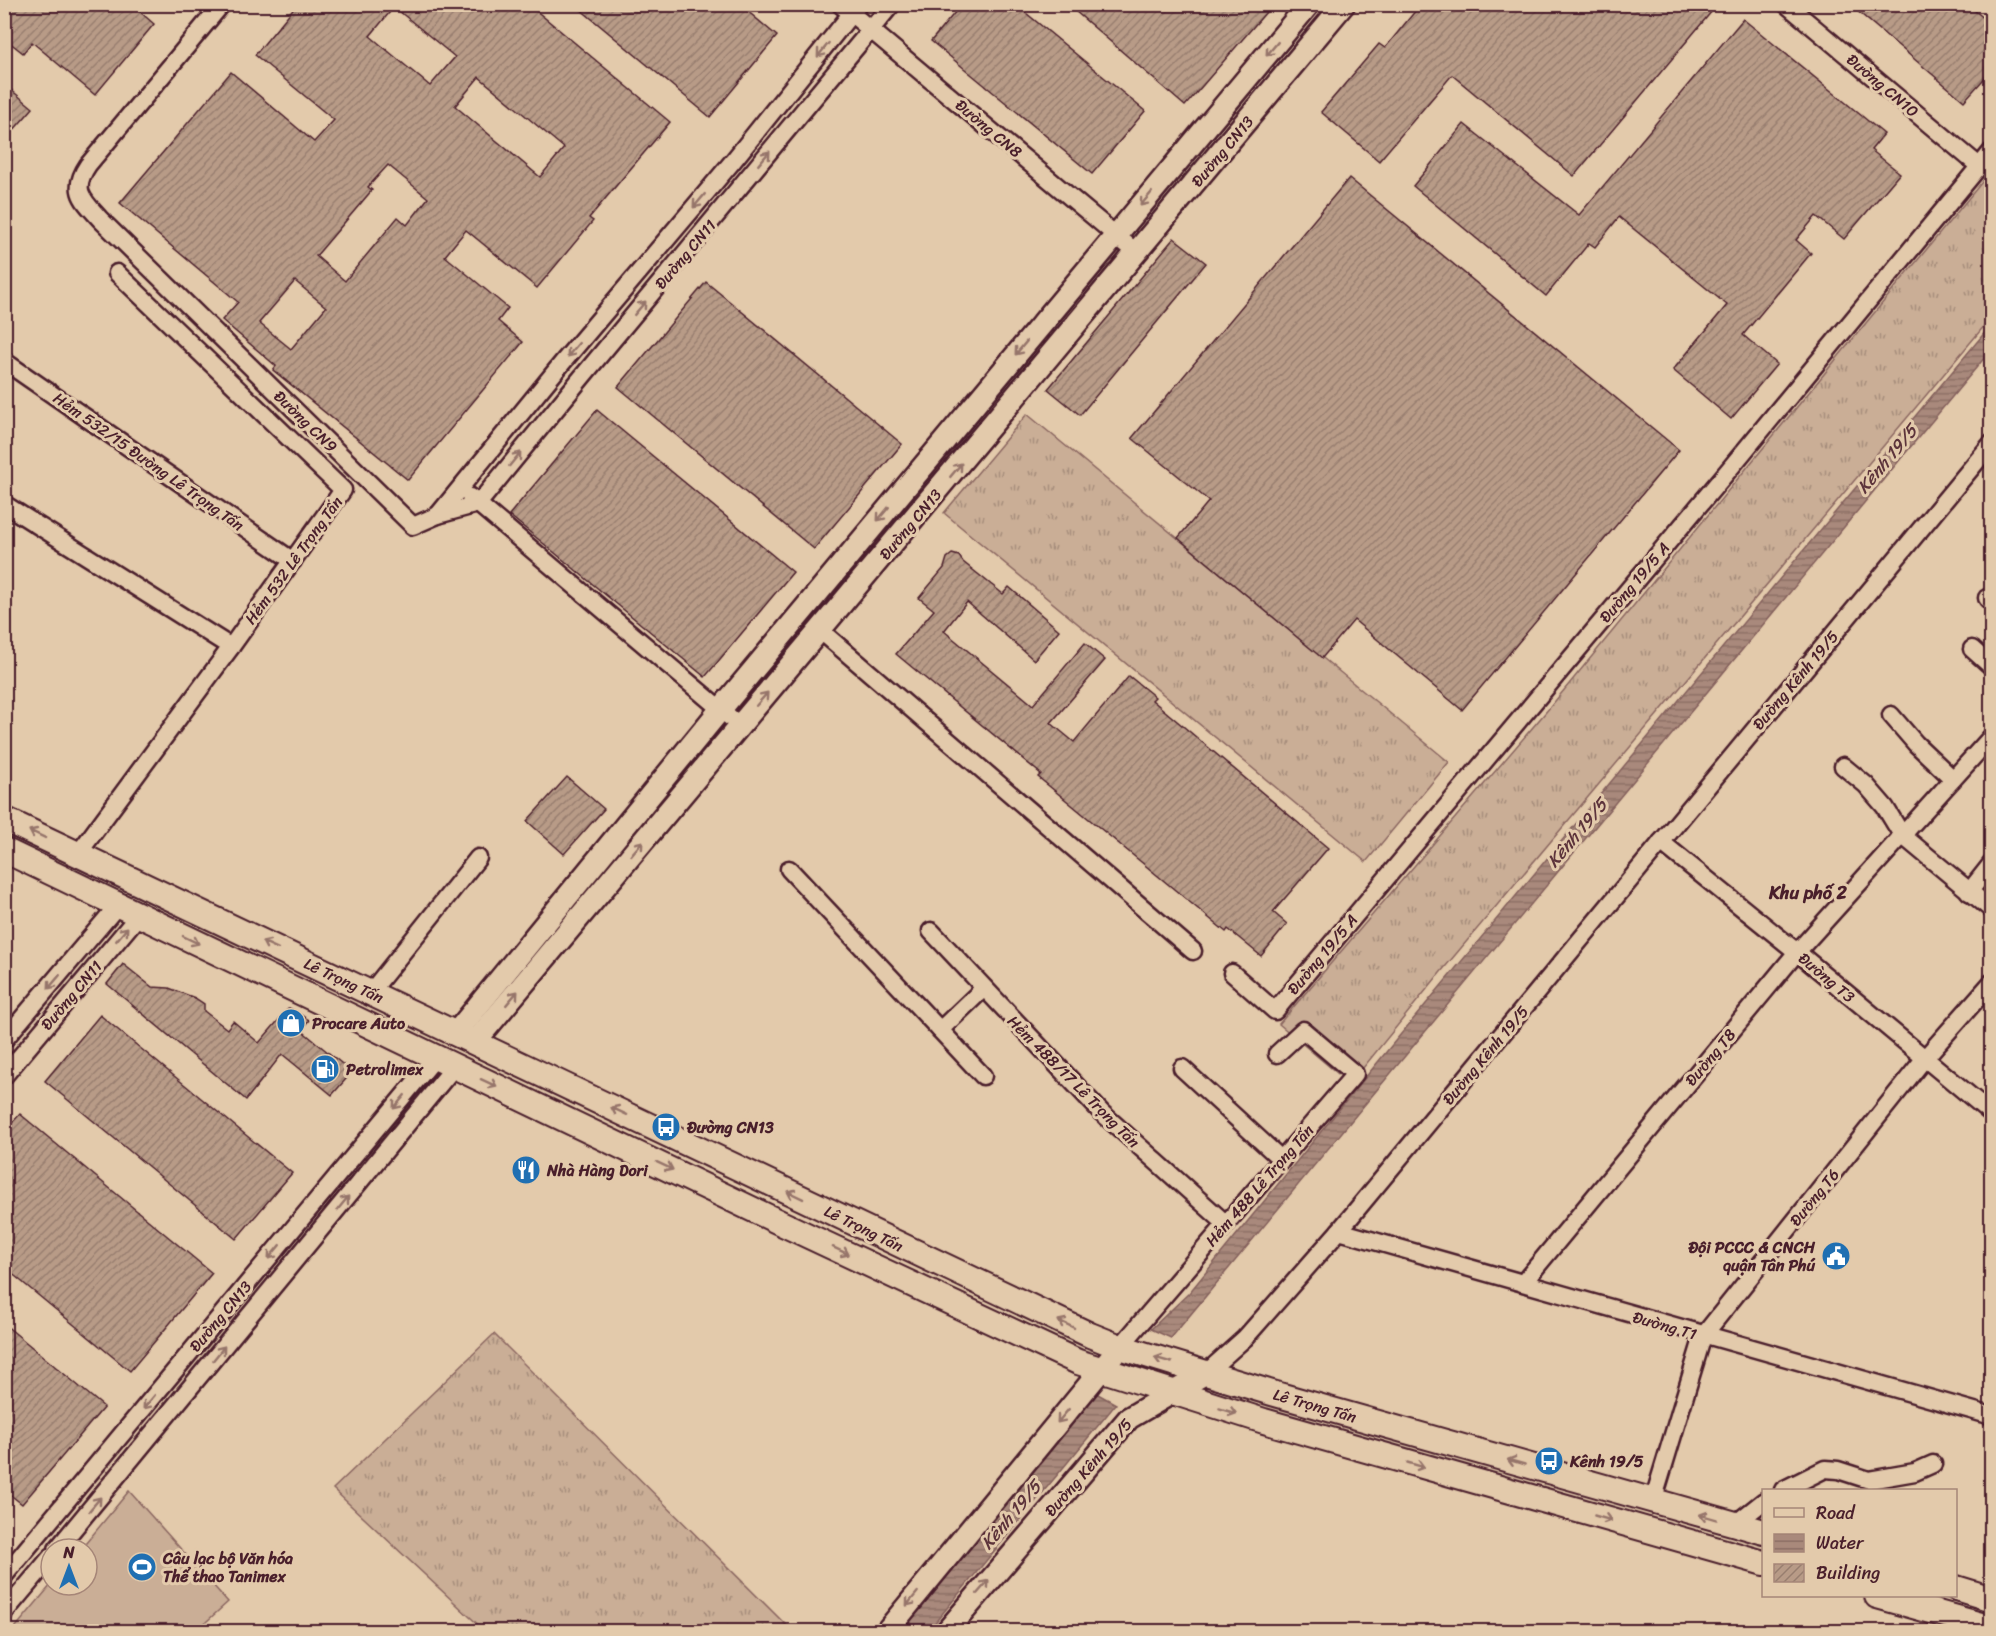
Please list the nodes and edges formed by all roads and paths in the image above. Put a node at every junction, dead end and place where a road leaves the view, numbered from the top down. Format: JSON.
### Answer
{"nodes":[{"id":1,"x":222,"y":4,"type":"edge"},
{"id":2,"x":892,"y":4,"type":"edge"},
{"id":3,"x":1309,"y":4,"type":"edge"},
{"id":4,"x":1344,"y":4,"type":"edge"},
{"id":5,"x":1786,"y":4,"type":"edge"},
{"id":6,"x":850,"y":8,"type":"edge"},
{"id":7,"x":871,"y":30,"type":"junction"},
{"id":8,"x":1992,"y":151,"type":"edge"},
{"id":9,"x":1979,"y":166,"type":"junction"},
{"id":10,"x":1115,"y":235,"type":"junction"},
{"id":11,"x":1137,"y":253,"type":"junction"},
{"id":12,"x":117,"y":273,"type":"dead end"},
{"id":13,"x":4,"y":361,"type":"edge"},
{"id":14,"x":1992,"y":443,"type":"edge"},
{"id":15,"x":460,"y":489,"type":"junction"},
{"id":16,"x":4,"y":504,"type":"edge"},
{"id":17,"x":478,"y":504,"type":"junction"},
{"id":18,"x":438,"y":515,"type":"junction"},
{"id":19,"x":292,"y":561,"type":"junction"},
{"id":20,"x":827,"y":581,"type":"junction"},
{"id":21,"x":848,"y":598,"type":"junction"},
{"id":22,"x":821,"y":631,"type":"junction"},
{"id":23,"x":231,"y":647,"type":"junction"},
{"id":24,"x":1972,"y":649,"type":"dead end"},
{"id":25,"x":1992,"y":667,"type":"edge"},
{"id":26,"x":720,"y":710,"type":"junction"},
{"id":27,"x":1891,"y":714,"type":"dead end"},
{"id":28,"x":739,"y":725,"type":"junction"},
{"id":29,"x":1992,"y":736,"type":"edge"},
{"id":30,"x":1843,"y":766,"type":"dead end"},
{"id":31,"x":667,"y":774,"type":"junction"},
{"id":32,"x":1953,"y":779,"type":"junction"},
{"id":33,"x":687,"y":788,"type":"junction"},
{"id":34,"x":4,"y":819,"type":"edge"},
{"id":35,"x":1902,"y":835,"type":"junction"},
{"id":36,"x":1661,"y":842,"type":"junction"},
{"id":37,"x":4,"y":850,"type":"edge"},
{"id":38,"x":78,"y":854,"type":"junction"},
{"id":39,"x":478,"y":858,"type":"dead end"},
{"id":40,"x":1992,"y":863,"type":"edge"},
{"id":41,"x":789,"y":869,"type":"dead end"},
{"id":42,"x":1969,"y":892,"type":"junction"},
{"id":43,"x":128,"y":910,"type":"junction"},
{"id":44,"x":1992,"y":910,"type":"edge"},
{"id":45,"x":931,"y":931,"type":"dead end"},
{"id":46,"x":1193,"y":951,"type":"dead end"},
{"id":47,"x":1797,"y":952,"type":"junction"},
{"id":48,"x":1232,"y":974,"type":"dead end"},
{"id":49,"x":1992,"y":982,"type":"edge"},
{"id":50,"x":984,"y":988,"type":"junction"},
{"id":51,"x":370,"y":993,"type":"junction"},
{"id":52,"x":940,"y":1030,"type":"junction"},
{"id":53,"x":465,"y":1038,"type":"junction"},
{"id":54,"x":4,"y":1040,"type":"edge"},
{"id":55,"x":1277,"y":1054,"type":"dead end"},
{"id":56,"x":1924,"y":1059,"type":"junction"},
{"id":57,"x":446,"y":1062,"type":"junction"},
{"id":58,"x":1182,"y":1068,"type":"dead end"},
{"id":59,"x":4,"y":1076,"type":"edge"},
{"id":60,"x":983,"y":1076,"type":"dead end"},
{"id":61,"x":1992,"y":1114,"type":"edge"},
{"id":62,"x":1282,"y":1160,"type":"junction"},
{"id":63,"x":1226,"y":1223,"type":"junction"},
{"id":64,"x":1339,"y":1231,"type":"junction"},
{"id":65,"x":1523,"y":1283,"type":"junction"},
{"id":66,"x":240,"y":1293,"type":"junction"},
{"id":67,"x":257,"y":1307,"type":"junction"},
{"id":68,"x":1703,"y":1336,"type":"junction"},
{"id":69,"x":1120,"y":1347,"type":"junction"},
{"id":70,"x":1101,"y":1371,"type":"junction"},
{"id":71,"x":1206,"y":1372,"type":"junction"},
{"id":72,"x":1173,"y":1393,"type":"junction"},
{"id":73,"x":1992,"y":1416,"type":"edge"},
{"id":74,"x":1933,"y":1464,"type":"dead end"},
{"id":75,"x":1787,"y":1489,"type":"edge"},
{"id":76,"x":1653,"y":1501,"type":"junction"},
{"id":77,"x":1762,"y":1503,"type":"edge"},
{"id":78,"x":1735,"y":1524,"type":"junction"},
{"id":79,"x":1645,"y":1529,"type":"junction"},
{"id":80,"x":1762,"y":1532,"type":"edge"},
{"id":81,"x":67,"y":1537,"type":"edge"},
{"id":82,"x":1762,"y":1562,"type":"edge"},
{"id":83,"x":39,"y":1571,"type":"edge"},
{"id":84,"x":4,"y":1575,"type":"edge"},
{"id":85,"x":1957,"y":1588,"type":"edge"},
{"id":86,"x":1880,"y":1597,"type":"edge"},
{"id":87,"x":1992,"y":1599,"type":"edge"},
{"id":88,"x":4,"y":1613,"type":"edge"},
{"id":89,"x":1992,"y":1628,"type":"edge"},
{"id":90,"x":886,"y":1632,"type":"edge"},
{"id":91,"x":946,"y":1632,"type":"edge"}],
"edges":[{"from":1,"to":18,"type":"street","name":"Đường CN9"},
{"from":2,"to":7,"type":"street","name":"Đường CN11"},
{"from":3,"to":10,"type":"street","name":"Đường CN13","one_way":true},
{"from":4,"to":11,"type":"street","name":"Đường CN13"},
{"from":5,"to":9,"type":"street","name":"Đường CN10"},
{"from":6,"to":7,"type":"street","name":"Đường CN8"},
{"from":6,"to":15,"type":"street","name":"Đường CN11","one_way":true},
{"from":7,"to":10,"type":"street","name":"Đường CN8"},
{"from":17,"to":7,"type":"street","name":"Đường CN11","one_way":true},
{"from":8,"to":9,"type":"street","name":"Đường 19/5 A"},
{"from":9,"to":48,"type":"street","name":"Đường 19/5 A"},
{"from":10,"to":11,"type":"street","name":"Đường CN8"},
{"from":10,"to":20,"type":"street","name":"Đường CN13","one_way":true},
{"from":21,"to":11,"type":"street","name":"Đường CN13","one_way":true},
{"from":12,"to":19,"type":"street","name":"Hẻm 532 Lê Trọng Tấn"},
{"from":13,"to":19,"type":"street","name":"Hẻm 532/15 Đường Lê Trọng Tấn"},
{"from":14,"to":36,"type":"street","name":"Đường Kênh 19/5"},
{"from":15,"to":17,"type":"street"},
{"from":15,"to":18,"type":"street","name":"Đường CN11"},
{"from":16,"to":23,"type":"street"},
{"from":17,"to":18,"type":"street","name":"Đường CN9"},
{"from":17,"to":26,"type":"street"},
{"from":19,"to":23,"type":"street","name":"Hẻm 532 Lê Trọng Tấn"},
{"from":20,"to":21,"type":"street"},
{"from":20,"to":26,"type":"street","name":"Đường CN13"},
{"from":21,"to":22,"type":"street","name":"Đường CN13"},
{"from":28,"to":22,"type":"street","name":"Đường CN13","one_way":true},
{"from":22,"to":46,"type":"street"},
{"from":23,"to":38,"type":"street","name":"Hẻm 532 Lê Trọng Tấn"},
{"from":24,"to":25,"type":"street"},
{"from":26,"to":28,"type":"street"},
{"from":26,"to":31,"type":"street","name":"Đường CN13"},
{"from":27,"to":32,"type":"street"},
{"from":28,"to":33,"type":"street","name":"Đường CN13"},
{"from":29,"to":32,"type":"street","name":"Đường T8"},
{"from":30,"to":35,"type":"street"},
{"from":31,"to":33,"type":"street"},
{"from":31,"to":53,"type":"street","name":"Đường CN13"},
{"from":32,"to":35,"type":"street","name":"Đường T8"},
{"from":53,"to":33,"type":"street","name":"Đường CN13","one_way":true},
{"from":38,"to":34,"type":"main road","name":"Lê Trọng Tấn","one_way":true},
{"from":35,"to":42,"type":"street"},
{"from":35,"to":47,"type":"street","name":"Đường T8"},
{"from":36,"to":47,"type":"street","name":"Đường T3"},
{"from":36,"to":64,"type":"street","name":"Đường Kênh 19/5"},
{"from":37,"to":43,"type":"main road","name":"Lê Trọng Tấn"},
{"from":51,"to":38,"type":"main road","name":"Lê Trọng Tấn","one_way":true},
{"from":39,"to":51,"type":"street"},
{"from":40,"to":42,"type":"street"},
{"from":41,"to":52,"type":"street"},
{"from":42,"to":44,"type":"street"},
{"from":43,"to":54,"type":"street","name":"Đường CN11","one_way":true},
{"from":43,"to":57,"type":"main road","name":"Lê Trọng Tấn","one_way":true},
{"from":59,"to":43,"type":"street","name":"Đường CN11","one_way":true},
{"from":45,"to":50,"type":"street","name":"Hẻm 488/17 Lê Trọng Tấn"},
{"from":47,"to":56,"type":"street","name":"Đường T3"},
{"from":47,"to":65,"type":"street","name":"Đường T8"},
{"from":49,"to":56,"type":"street","name":"Đường T6"},
{"from":50,"to":52,"type":"street"},
{"from":50,"to":63,"type":"street","name":"Hẻm 488/17 Lê Trọng Tấn"},
{"from":51,"to":53,"type":"main road","name":"Lê Trọng Tấn"},
{"from":52,"to":60,"type":"street"},
{"from":53,"to":57,"type":"main road"},
{"from":69,"to":53,"type":"main road","name":"Lê Trọng Tấn","one_way":true},
{"from":55,"to":62,"type":"street","name":"Hẻm 488 Lê Trọng Tấn"},
{"from":56,"to":61,"type":"street","name":"Đường T3"},
{"from":56,"to":68,"type":"street","name":"Đường T6"},
{"from":57,"to":66,"type":"street","name":"Đường CN13","one_way":true},
{"from":67,"to":57,"type":"street","name":"Đường CN13","one_way":true},
{"from":57,"to":70,"type":"main road","name":"Lê Trọng Tấn","one_way":true},
{"from":58,"to":62,"type":"street"},
{"from":62,"to":63,"type":"street","name":"Hẻm 488 Lê Trọng Tấn"},
{"from":63,"to":69,"type":"street","name":"Hẻm 488 Lê Trọng Tấn"},
{"from":64,"to":65,"type":"street","name":"Đường T1"},
{"from":64,"to":71,"type":"street","name":"Đường Kênh 19/5"},
{"from":65,"to":68,"type":"street","name":"Đường T1"},
{"from":66,"to":67,"type":"street"},
{"from":66,"to":84,"type":"street","name":"Đường CN13","one_way":true},
{"from":81,"to":67,"type":"street","name":"Đường CN13","one_way":true},
{"from":68,"to":73,"type":"street","name":"Đường T1"},
{"from":68,"to":76,"type":"street","name":"Đường T6"},
{"from":69,"to":70,"type":"street"},
{"from":71,"to":69,"type":"main road","name":"Lê Trọng Tấn","one_way":true},
{"from":70,"to":72,"type":"main road","name":"Lê Trọng Tấn"},
{"from":70,"to":90,"type":"street","one_way":true},
{"from":71,"to":72,"type":"street","name":"Đường Kênh 19/5"},
{"from":76,"to":71,"type":"main road","name":"Lê Trọng Tấn","one_way":true},
{"from":72,"to":79,"type":"main road","name":"Lê Trọng Tấn","one_way":true},
{"from":91,"to":72,"type":"street","name":"Đường Kênh 19/5","one_way":true},
{"from":74,"to":75,"type":"street"},
{"from":78,"to":76,"type":"main road","name":"Lê Trọng Tấn","one_way":true},
{"from":76,"to":79,"type":"main road"},
{"from":77,"to":78,"type":"street"},
{"from":78,"to":80,"type":"main road","name":"Lê Trọng Tấn"},
{"from":79,"to":82,"type":"main road","name":"Lê Trọng Tấn"},
{"from":83,"to":88,"type":"street"},
{"from":85,"to":87,"type":"main road"},
{"from":86,"to":89,"type":"main road"}]}
